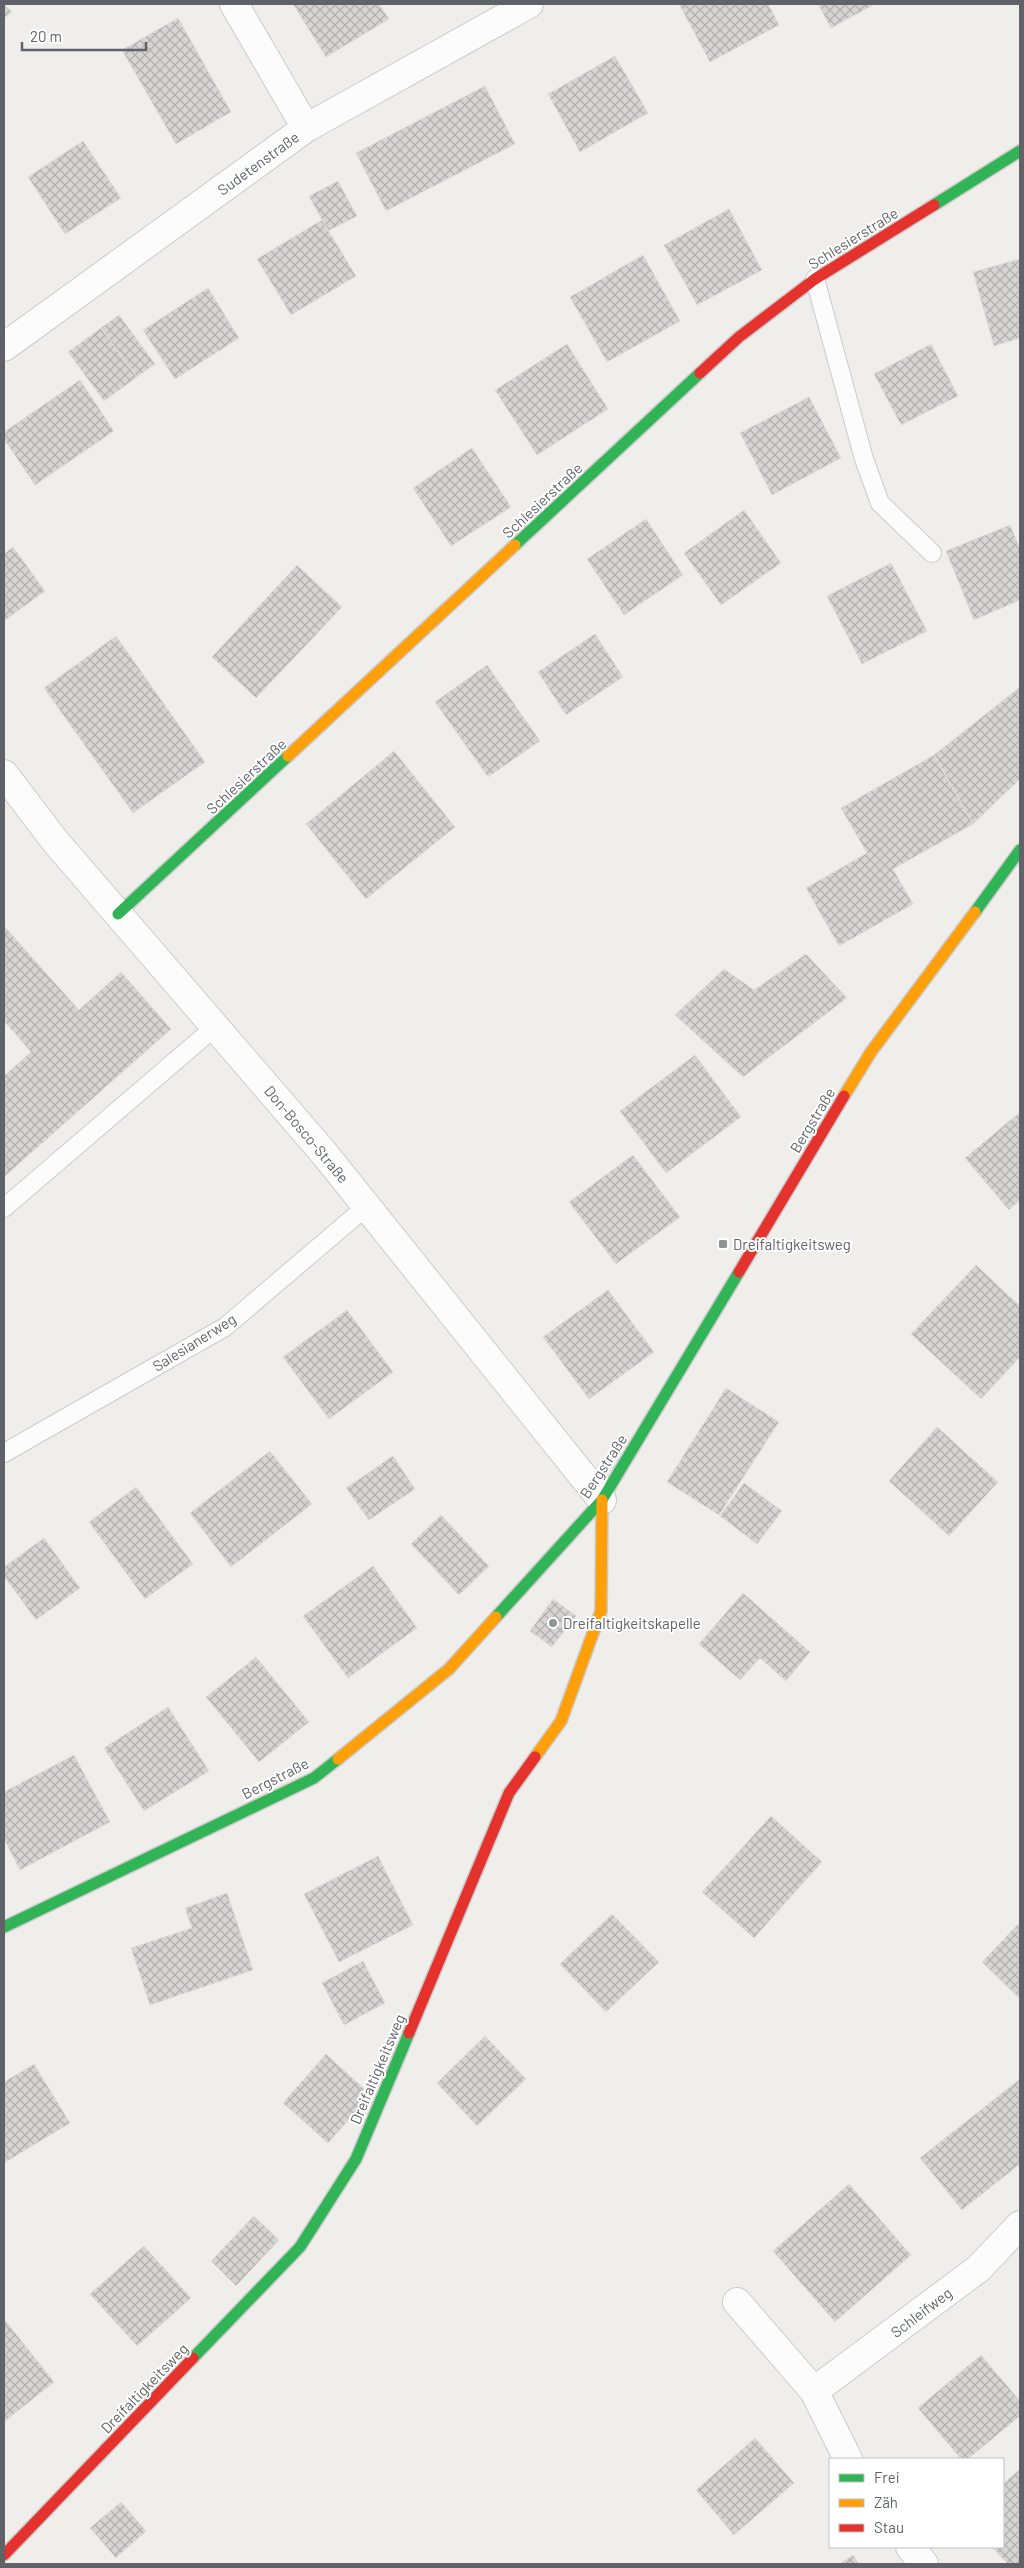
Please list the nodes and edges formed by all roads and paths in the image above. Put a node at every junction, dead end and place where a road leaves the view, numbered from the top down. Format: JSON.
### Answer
{"nodes":[{"id":1,"x":234,"y":4,"type":"edge"},
{"id":2,"x":529,"y":4,"type":"edge"},
{"id":3,"x":306,"y":128,"type":"junction"},
{"id":4,"x":1020,"y":151,"type":"edge"},
{"id":5,"x":815,"y":279,"type":"junction"},
{"id":6,"x":4,"y":347,"type":"edge"},
{"id":7,"x":932,"y":553,"type":"dead end"},
{"id":8,"x":4,"y":774,"type":"edge"},
{"id":9,"x":1019,"y":853,"type":"edge"},
{"id":10,"x":118,"y":914,"type":"junction"},
{"id":11,"x":215,"y":1026,"type":"junction"},
{"id":12,"x":367,"y":1206,"type":"junction"},
{"id":13,"x":4,"y":1208,"type":"edge"},
{"id":14,"x":4,"y":1453,"type":"edge"},
{"id":15,"x":602,"y":1500,"type":"junction"},
{"id":16,"x":4,"y":1927,"type":"edge"},
{"id":17,"x":1020,"y":2225,"type":"edge"},
{"id":18,"x":737,"y":2302,"type":"dead end"},
{"id":19,"x":814,"y":2391,"type":"junction"},
{"id":20,"x":848,"y":2458,"type":"edge"},
{"id":21,"x":911,"y":2548,"type":"edge"},
{"id":22,"x":4,"y":2555,"type":"edge"},
{"id":23,"x":924,"y":2564,"type":"edge"}],
"edges":[{"from":1,"to":3,"type":"street"},
{"from":2,"to":3,"type":"street","name":"Sudetenstraße"},
{"from":3,"to":6,"type":"street","name":"Sudetenstraße"},
{"from":4,"to":5,"type":"street","name":"Schlesierstraße"},
{"from":5,"to":7,"type":"lane"},
{"from":5,"to":10,"type":"street","name":"Schlesierstraße"},
{"from":8,"to":10,"type":"street","name":"Don-Bosco-Straße"},
{"from":9,"to":15,"type":"street","name":"Bergstraße"},
{"from":10,"to":11,"type":"street","name":"Don-Bosco-Straße"},
{"from":11,"to":12,"type":"street","name":"Don-Bosco-Straße"},
{"from":11,"to":13,"type":"lane"},
{"from":12,"to":14,"type":"lane","name":"Salesianerweg"},
{"from":12,"to":15,"type":"street","name":"Don-Bosco-Straße"},
{"from":15,"to":16,"type":"street","name":"Bergstraße"},
{"from":15,"to":22,"type":"street","name":"Dreifaltigkeitsweg"},
{"from":17,"to":19,"type":"street","name":"Schleifweg"},
{"from":18,"to":19,"type":"street"},
{"from":19,"to":20,"type":"street"},
{"from":21,"to":23,"type":"street"}]}
